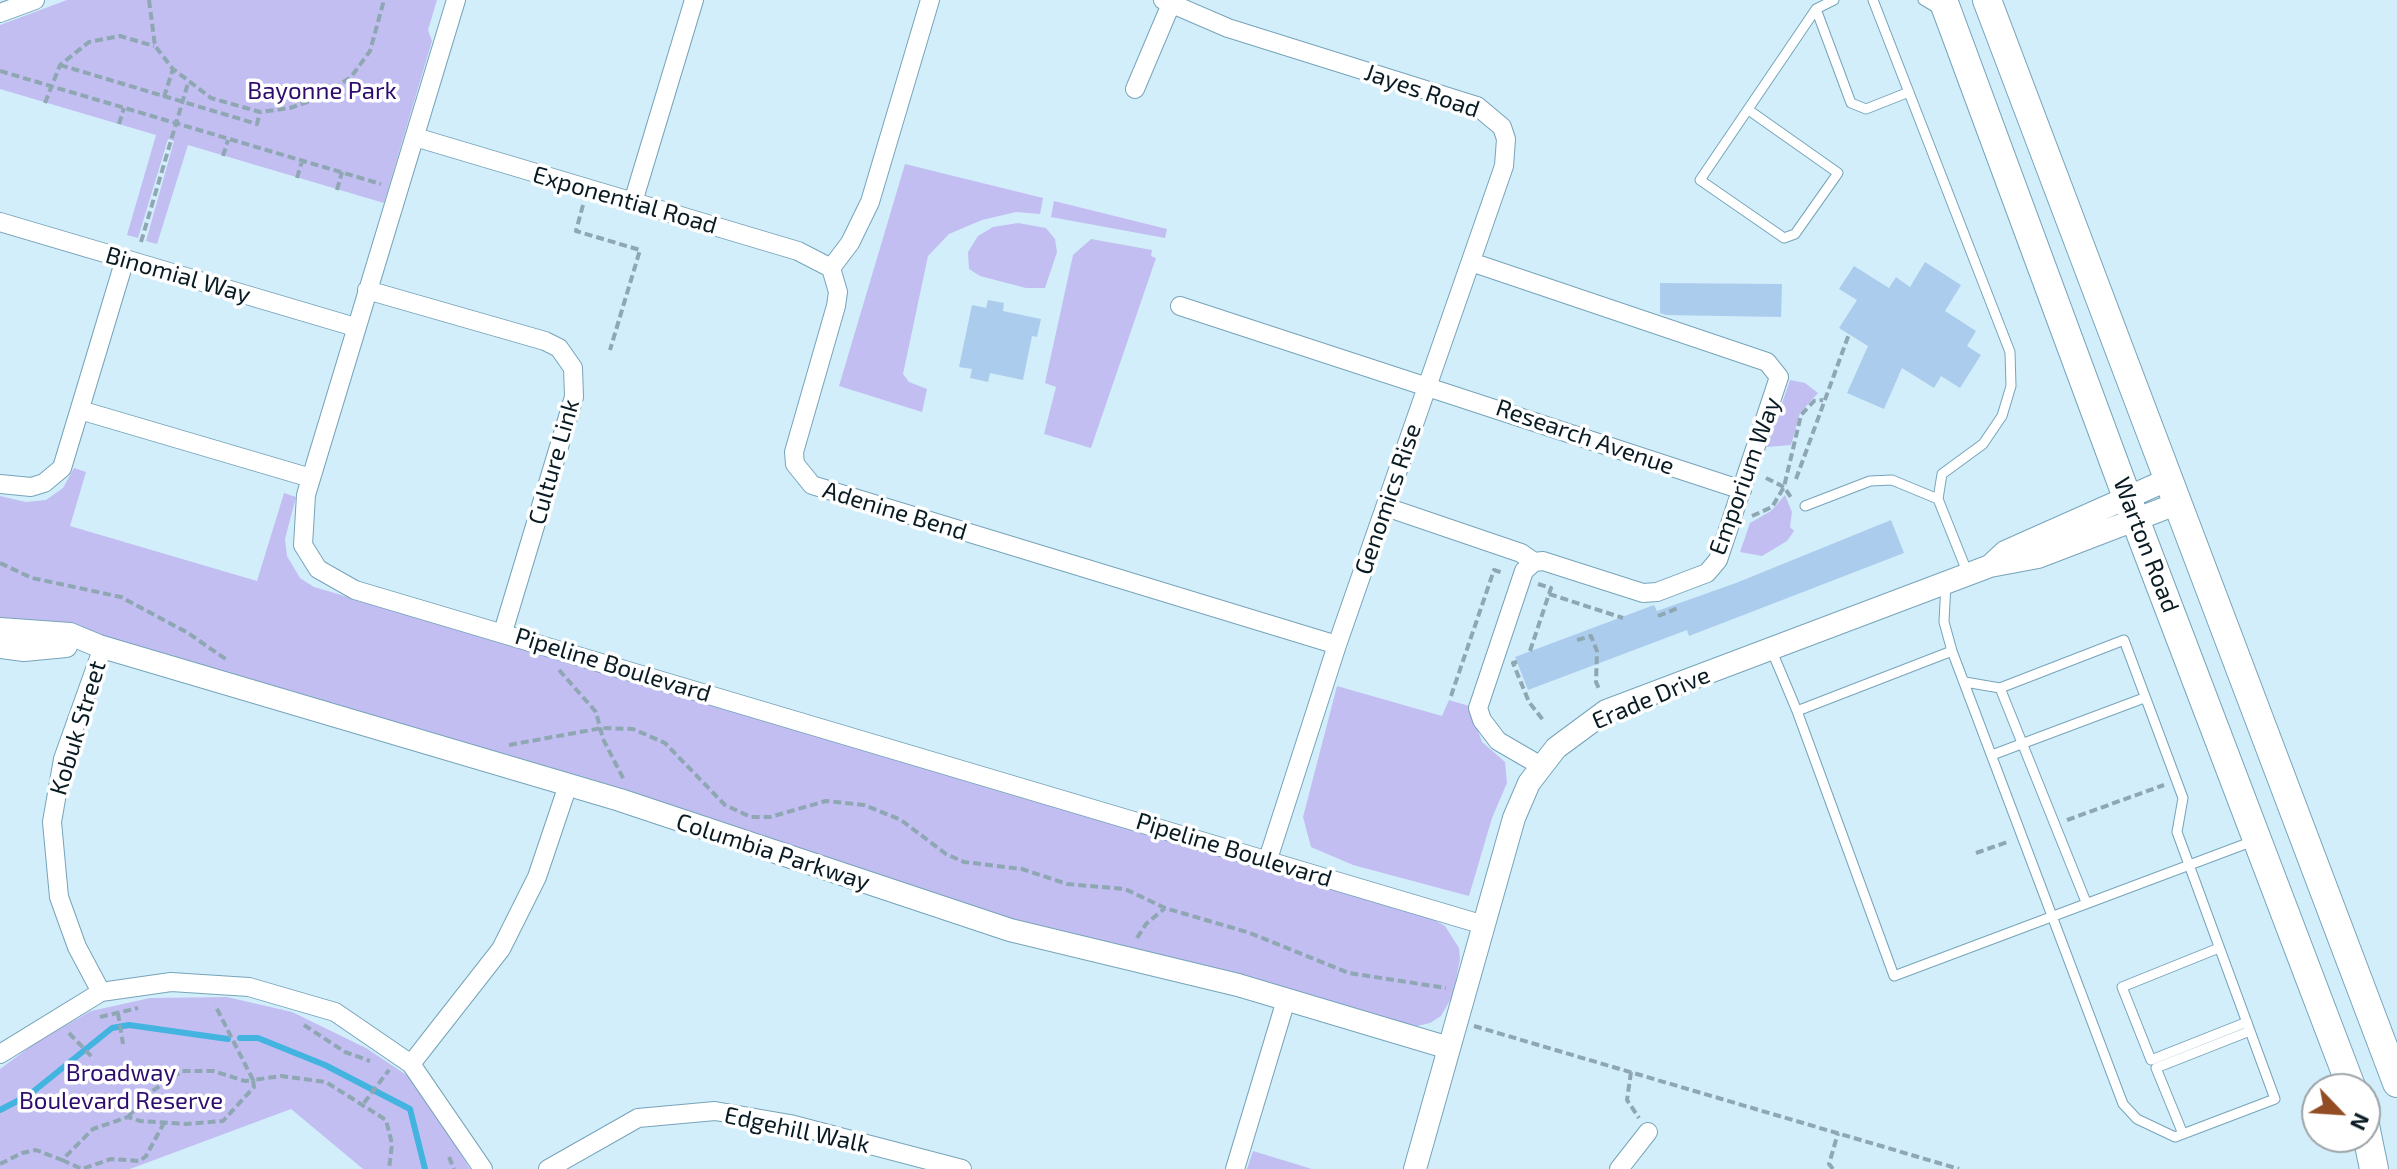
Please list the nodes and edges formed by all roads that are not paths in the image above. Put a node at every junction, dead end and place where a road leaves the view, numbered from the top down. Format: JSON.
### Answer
{"nodes":[{"id":1,"x":35,"y":0,"type":"edge"},
{"id":2,"x":456,"y":0,"type":"edge"},
{"id":3,"x":694,"y":0,"type":"edge"},
{"id":4,"x":930,"y":0,"type":"edge"},
{"id":5,"x":1834,"y":0,"type":"edge"},
{"id":6,"x":1873,"y":0,"type":"edge"},
{"id":7,"x":1923,"y":0,"type":"edge"},
{"id":8,"x":1987,"y":0,"type":"edge"},
{"id":9,"x":1167,"y":2,"type":"edge"},
{"id":10,"x":1945,"y":7,"type":"edge"},
{"id":11,"x":1816,"y":9,"type":"junction"},
{"id":12,"x":0,"y":13,"type":"edge"},
{"id":13,"x":1135,"y":89,"type":"dead end"},
{"id":14,"x":1909,"y":92,"type":"junction"},
{"id":15,"x":1750,"y":111,"type":"junction"},
{"id":16,"x":415,"y":137,"type":"junction"},
{"id":17,"x":633,"y":202,"type":"junction"},
{"id":18,"x":0,"y":222,"type":"edge"},
{"id":19,"x":125,"y":259,"type":"junction"},
{"id":20,"x":1471,"y":262,"type":"junction"},
{"id":21,"x":831,"y":268,"type":"junction"},
{"id":22,"x":367,"y":290,"type":"junction"},
{"id":23,"x":1180,"y":306,"type":"dead end"},
{"id":24,"x":355,"y":327,"type":"junction"},
{"id":25,"x":1428,"y":386,"type":"junction"},
{"id":26,"x":80,"y":410,"type":"junction"},
{"id":27,"x":311,"y":478,"type":"junction"},
{"id":28,"x":0,"y":484,"type":"edge"},
{"id":29,"x":1742,"y":490,"type":"junction"},
{"id":30,"x":2172,"y":492,"type":"junction"},
{"id":31,"x":1938,"y":499,"type":"junction"},
{"id":32,"x":1386,"y":507,"type":"junction"},
{"id":33,"x":1800,"y":508,"type":"road end"},
{"id":34,"x":2131,"y":508,"type":"junction"},
{"id":35,"x":1534,"y":562,"type":"junction"},
{"id":36,"x":1968,"y":574,"type":"junction"},
{"id":37,"x":1946,"y":582,"type":"junction"},
{"id":38,"x":0,"y":629,"type":"edge"},
{"id":39,"x":503,"y":632,"type":"junction"},
{"id":40,"x":1337,"y":645,"type":"junction"},
{"id":41,"x":101,"y":646,"type":"junction"},
{"id":42,"x":0,"y":647,"type":"edge"},
{"id":43,"x":1771,"y":649,"type":"junction"},
{"id":44,"x":1952,"y":651,"type":"junction"},
{"id":45,"x":1965,"y":682,"type":"junction"},
{"id":46,"x":2000,"y":688,"type":"junction"},
{"id":47,"x":2144,"y":698,"type":"junction"},
{"id":48,"x":1797,"y":711,"type":"junction"},
{"id":49,"x":2022,"y":744,"type":"junction"},
{"id":50,"x":1992,"y":755,"type":"junction"},
{"id":51,"x":1541,"y":766,"type":"junction"},
{"id":52,"x":568,"y":785,"type":"junction"},
{"id":53,"x":2259,"y":839,"type":"junction"},
{"id":54,"x":1268,"y":859,"type":"junction"},
{"id":55,"x":2189,"y":864,"type":"junction"},
{"id":56,"x":2086,"y":902,"type":"junction"},
{"id":57,"x":2053,"y":914,"type":"junction"},
{"id":58,"x":1484,"y":925,"type":"junction"},
{"id":59,"x":2219,"y":948,"type":"junction"},
{"id":60,"x":101,"y":992,"type":"junction"},
{"id":61,"x":1286,"y":1000,"type":"junction"},
{"id":62,"x":2248,"y":1026,"type":"junction"},
{"id":63,"x":1449,"y":1048,"type":"junction"},
{"id":64,"x":0,"y":1054,"type":"edge"},
{"id":65,"x":404,"y":1070,"type":"junction"},
{"id":66,"x":2346,"y":1073,"type":"edge"},
{"id":67,"x":2397,"y":1083,"type":"edge"},
{"id":68,"x":1648,"y":1132,"type":"road end"},
{"id":69,"x":2183,"y":1134,"type":"junction"},
{"id":70,"x":483,"y":1169,"type":"edge"},
{"id":71,"x":548,"y":1169,"type":"edge"},
{"id":72,"x":962,"y":1169,"type":"edge"},
{"id":73,"x":1235,"y":1169,"type":"edge"},
{"id":74,"x":1415,"y":1169,"type":"edge"},
{"id":75,"x":1619,"y":1169,"type":"edge"}],
"edges":[{"from":1,"to":12,"type":"street"},
{"from":2,"to":16,"type":"street","name":"Pipeline Boulevard"},
{"from":3,"to":17,"type":"street"},
{"from":4,"to":21,"type":"street"},
{"from":5,"to":11,"type":"lane"},
{"from":6,"to":14,"type":"lane"},
{"from":7,"to":10,"type":"lane"},
{"from":8,"to":30,"type":"main road","name":"Warton Road"},
{"from":9,"to":13,"type":"street","name":"Jayes Road"},
{"from":9,"to":20,"type":"street","name":"Jayes Road"},
{"from":10,"to":34,"type":"main road","name":"Warton Road"},
{"from":11,"to":14,"type":"lane"},
{"from":11,"to":15,"type":"lane"},
{"from":14,"to":31,"type":"lane"},
{"from":15,"to":15,"type":"lane"},
{"from":16,"to":17,"type":"street","name":"Exponential Road"},
{"from":16,"to":22,"type":"street","name":"Pipeline Boulevard"},
{"from":17,"to":21,"type":"street","name":"Exponential Road"},
{"from":18,"to":19,"type":"street","name":"Binomial Way"},
{"from":19,"to":24,"type":"street","name":"Binomial Way"},
{"from":19,"to":26,"type":"street"},
{"from":20,"to":25,"type":"street","name":"Jayes Road"},
{"from":20,"to":29,"type":"street","name":"Emporium Way"},
{"from":21,"to":40,"type":"street","name":"Adenine Bend"},
{"from":22,"to":24,"type":"street","name":"Pipeline Boulevard"},
{"from":22,"to":39,"type":"street","name":"Culture Link"},
{"from":23,"to":25,"type":"street"},
{"from":24,"to":27,"type":"street","name":"Pipeline Boulevard"},
{"from":25,"to":29,"type":"street","name":"Research Avenue"},
{"from":25,"to":32,"type":"street","name":"Genomics Rise"},
{"from":26,"to":27,"type":"street"},
{"from":26,"to":28,"type":"street"},
{"from":27,"to":39,"type":"street","name":"Pipeline Boulevard"},
{"from":29,"to":35,"type":"street","name":"Emporium Way"},
{"from":30,"to":34,"type":"street","name":"Erade Drive"},
{"from":30,"to":67,"type":"main road","name":"Warton Road"},
{"from":31,"to":33,"type":"lane"},
{"from":31,"to":36,"type":"lane"},
{"from":32,"to":35,"type":"street","name":"Emporium Way"},
{"from":32,"to":40,"type":"street","name":"Genomics Rise"},
{"from":34,"to":36,"type":"street","name":"Erade Drive"},
{"from":34,"to":53,"type":"main road","name":"Warton Road"},
{"from":35,"to":51,"type":"street"},
{"from":36,"to":37,"type":"street","name":"Erade Drive"},
{"from":37,"to":43,"type":"street","name":"Erade Drive"},
{"from":37,"to":44,"type":"lane"},
{"from":38,"to":41,"type":"street","name":"Columbia Parkway"},
{"from":39,"to":54,"type":"street","name":"Pipeline Boulevard"},
{"from":40,"to":54,"type":"street","name":"Genomics Rise"},
{"from":41,"to":42,"type":"street","name":"Columbia Parkway"},
{"from":41,"to":52,"type":"street","name":"Columbia Parkway"},
{"from":41,"to":60,"type":"street","name":"Kobuk Street"},
{"from":43,"to":48,"type":"lane"},
{"from":43,"to":51,"type":"street","name":"Erade Drive"},
{"from":44,"to":45,"type":"lane"},
{"from":44,"to":48,"type":"lane"},
{"from":45,"to":46,"type":"lane"},
{"from":45,"to":50,"type":"lane"},
{"from":46,"to":47,"type":"lane"},
{"from":46,"to":49,"type":"lane"},
{"from":47,"to":49,"type":"lane"},
{"from":47,"to":55,"type":"lane"},
{"from":48,"to":57,"type":"lane"},
{"from":49,"to":50,"type":"lane"},
{"from":49,"to":56,"type":"lane"},
{"from":50,"to":57,"type":"lane"},
{"from":51,"to":58,"type":"street","name":"Erade Drive"},
{"from":52,"to":61,"type":"street","name":"Columbia Parkway"},
{"from":52,"to":65,"type":"street"},
{"from":53,"to":55,"type":"lane"},
{"from":53,"to":66,"type":"main road","name":"Warton Road"},
{"from":54,"to":58,"type":"street","name":"Pipeline Boulevard"},
{"from":55,"to":56,"type":"lane"},
{"from":55,"to":59,"type":"lane"},
{"from":56,"to":57,"type":"lane"},
{"from":57,"to":69,"type":"lane"},
{"from":58,"to":63,"type":"street","name":"Erade Drive"},
{"from":59,"to":62,"type":"lane"},
{"from":59,"to":62,"type":"lane"},
{"from":60,"to":64,"type":"street"},
{"from":60,"to":65,"type":"street"},
{"from":61,"to":63,"type":"street","name":"Columbia Parkway"},
{"from":61,"to":73,"type":"street"},
{"from":62,"to":69,"type":"lane"},
{"from":62,"to":69,"type":"lane"},
{"from":63,"to":74,"type":"street","name":"Erade Drive"},
{"from":65,"to":70,"type":"street"},
{"from":68,"to":75,"type":"street"},
{"from":71,"to":72,"type":"street","name":"Edgehill Walk"}]}
